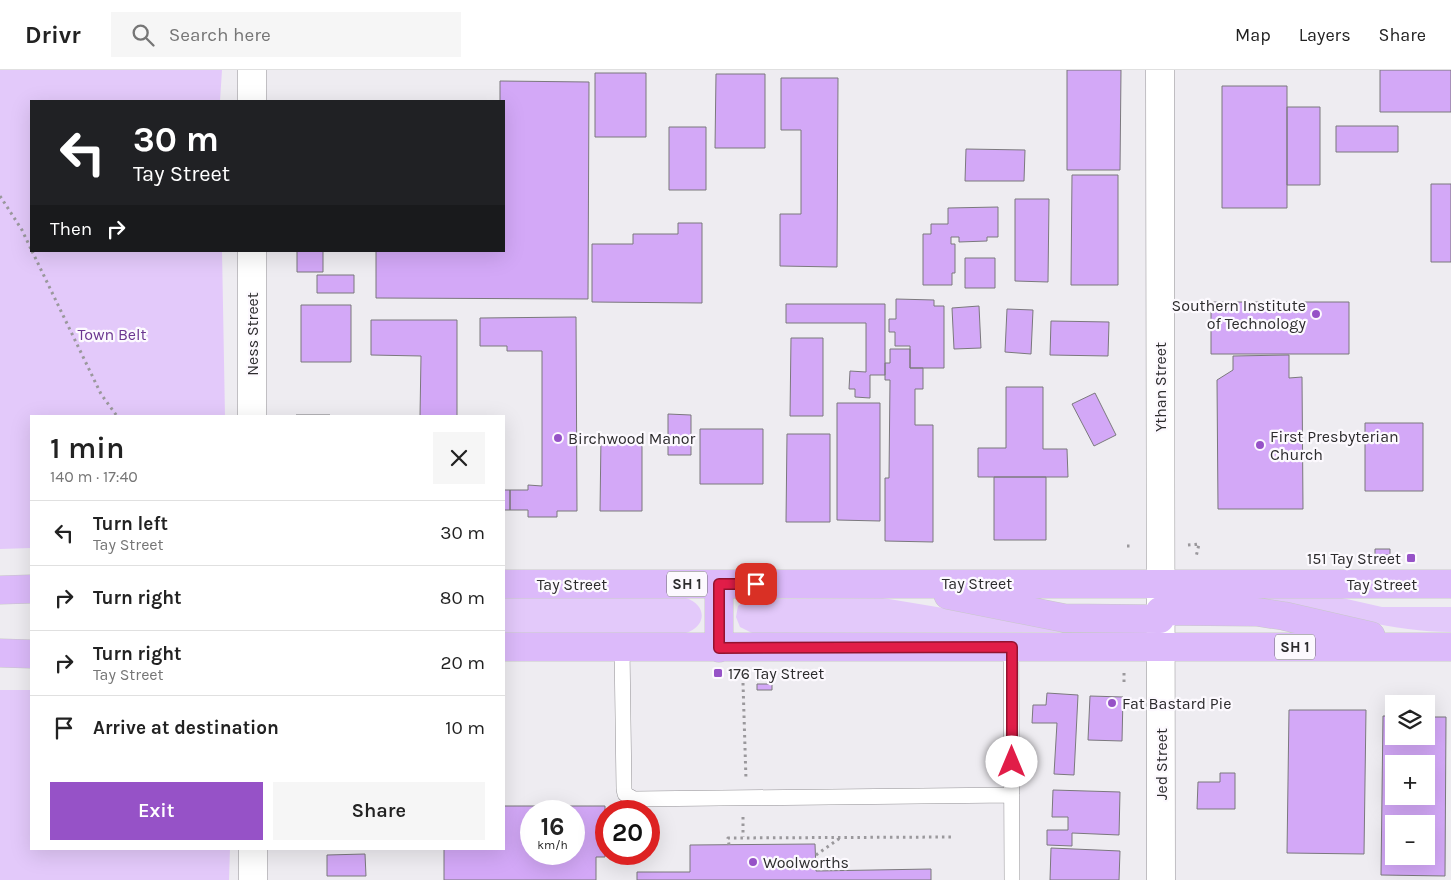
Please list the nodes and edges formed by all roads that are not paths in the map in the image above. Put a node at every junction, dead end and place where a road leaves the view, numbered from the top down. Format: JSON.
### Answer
{"nodes":[{"id":1,"x":252,"y":70,"type":"edge"},
{"id":2,"x":1160,"y":70,"type":"edge"},
{"id":3,"x":252,"y":100,"type":"edge"},
{"id":4,"x":252,"y":252,"type":"edge"},
{"id":5,"x":252,"y":415,"type":"edge"},
{"id":6,"x":1160,"y":583,"type":"junction"},
{"id":7,"x":505,"y":584,"type":"edge"},
{"id":8,"x":719,"y":584,"type":"junction"},
{"id":9,"x":870,"y":584,"type":"junction"},
{"id":10,"x":1451,"y":584,"type":"edge"},
{"id":11,"x":30,"y":589,"type":"edge"},
{"id":12,"x":0,"y":590,"type":"edge"},
{"id":13,"x":1160,"y":615,"type":"junction"},
{"id":14,"x":1440,"y":646,"type":"edge"},
{"id":15,"x":505,"y":647,"type":"edge"},
{"id":16,"x":622,"y":647,"type":"junction"},
{"id":17,"x":1012,"y":647,"type":"junction"},
{"id":18,"x":719,"y":648,"type":"junction"},
{"id":19,"x":1161,"y":648,"type":"junction"},
{"id":20,"x":0,"y":653,"type":"edge"},
{"id":21,"x":30,"y":654,"type":"edge"},
{"id":22,"x":1012,"y":795,"type":"junction"},
{"id":23,"x":253,"y":850,"type":"edge"},
{"id":24,"x":253,"y":880,"type":"edge"},
{"id":25,"x":1012,"y":880,"type":"edge"},
{"id":26,"x":1161,"y":880,"type":"edge"}],
"edges":[{"from":1,"to":3,"type":"street"},
{"from":2,"to":6,"type":"street","name":"Ythan Street"},
{"from":4,"to":5,"type":"street","name":"Ness Street"},
{"from":6,"to":9,"type":"highway","name":"Tay Street","number":"SH 1"},
{"from":6,"to":10,"type":"highway","name":"Tay Street","number":"SH 1"},
{"from":6,"to":13,"type":"street","name":"Ythan Street"},
{"from":7,"to":8,"type":"highway","name":"Tay Street","number":"SH 1"},
{"from":8,"to":9,"type":"highway","name":"Tay Street","number":"SH 1"},
{"from":8,"to":18,"type":"highway"},
{"from":9,"to":13,"type":"highway"},
{"from":11,"to":12,"type":"highway"},
{"from":13,"to":14,"type":"highway"},
{"from":13,"to":19,"type":"street","name":"Jed Street"},
{"from":14,"to":19,"type":"highway","number":"SH 1"},
{"from":15,"to":16,"type":"highway","number":"SH 1"},
{"from":16,"to":18,"type":"highway","number":"SH 1"},
{"from":16,"to":22,"type":"lane"},
{"from":17,"to":18,"type":"highway","number":"SH 1"},
{"from":17,"to":19,"type":"highway","number":"SH 1"},
{"from":17,"to":22,"type":"lane"},
{"from":19,"to":26,"type":"street","name":"Jed Street"},
{"from":20,"to":21,"type":"highway"},
{"from":22,"to":25,"type":"lane"},
{"from":23,"to":24,"type":"street"}]}
